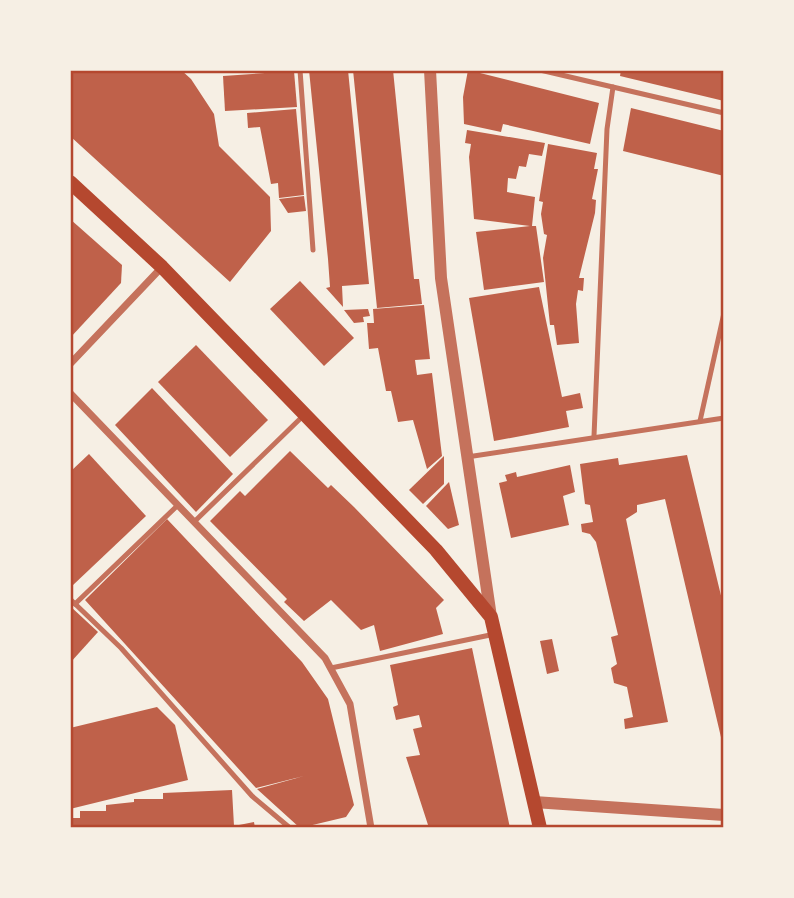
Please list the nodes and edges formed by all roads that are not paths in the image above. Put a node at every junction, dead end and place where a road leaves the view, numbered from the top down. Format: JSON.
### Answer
{"nodes":[{"id":1,"x":300,"y":70,"type":"edge"},
{"id":2,"x":430,"y":70,"type":"edge"},
{"id":3,"x":540,"y":70,"type":"edge"},
{"id":4,"x":613,"y":87,"type":"junction"},
{"id":5,"x":724,"y":113,"type":"edge"},
{"id":6,"x":70,"y":182,"type":"edge"},
{"id":7,"x":313,"y":250,"type":"dead end"},
{"id":8,"x":162,"y":267,"type":"junction"},
{"id":9,"x":724,"y":313,"type":"edge"},
{"id":10,"x":70,"y":364,"type":"edge"},
{"id":11,"x":70,"y":393,"type":"edge"},
{"id":12,"x":304,"y":415,"type":"junction"},
{"id":13,"x":724,"y":418,"type":"edge"},
{"id":14,"x":701,"y":421,"type":"junction"},
{"id":15,"x":594,"y":436,"type":"junction"},
{"id":16,"x":467,"y":457,"type":"junction"},
{"id":17,"x":178,"y":505,"type":"junction"},
{"id":18,"x":194,"y":522,"type":"junction"},
{"id":19,"x":72,"y":601,"type":"edge"},
{"id":20,"x":491,"y":617,"type":"junction"},
{"id":21,"x":495,"y":634,"type":"junction"},
{"id":22,"x":331,"y":668,"type":"junction"},
{"id":23,"x":534,"y":802,"type":"junction"},
{"id":24,"x":724,"y":815,"type":"edge"},
{"id":25,"x":290,"y":828,"type":"edge"},
{"id":26,"x":371,"y":828,"type":"edge"},
{"id":27,"x":540,"y":828,"type":"edge"}],
"edges":[{"from":1,"to":7,"type":"lane"},
{"from":2,"to":16,"type":"street"},
{"from":3,"to":4,"type":"lane"},
{"from":4,"to":5,"type":"lane"},
{"from":4,"to":15,"type":"lane"},
{"from":6,"to":8,"type":"main road"},
{"from":8,"to":10,"type":"street"},
{"from":8,"to":12,"type":"main road"},
{"from":9,"to":14,"type":"lane"},
{"from":11,"to":17,"type":"street"},
{"from":12,"to":18,"type":"lane"},
{"from":12,"to":20,"type":"main road"},
{"from":13,"to":14,"type":"lane"},
{"from":14,"to":15,"type":"lane"},
{"from":15,"to":16,"type":"lane"},
{"from":16,"to":20,"type":"street"},
{"from":17,"to":18,"type":"street"},
{"from":17,"to":19,"type":"lane"},
{"from":18,"to":22,"type":"street"},
{"from":19,"to":25,"type":"lane"},
{"from":20,"to":21,"type":"main road"},
{"from":21,"to":22,"type":"lane"},
{"from":21,"to":23,"type":"main road"},
{"from":22,"to":26,"type":"street"},
{"from":23,"to":24,"type":"street"},
{"from":23,"to":27,"type":"main road"}]}
